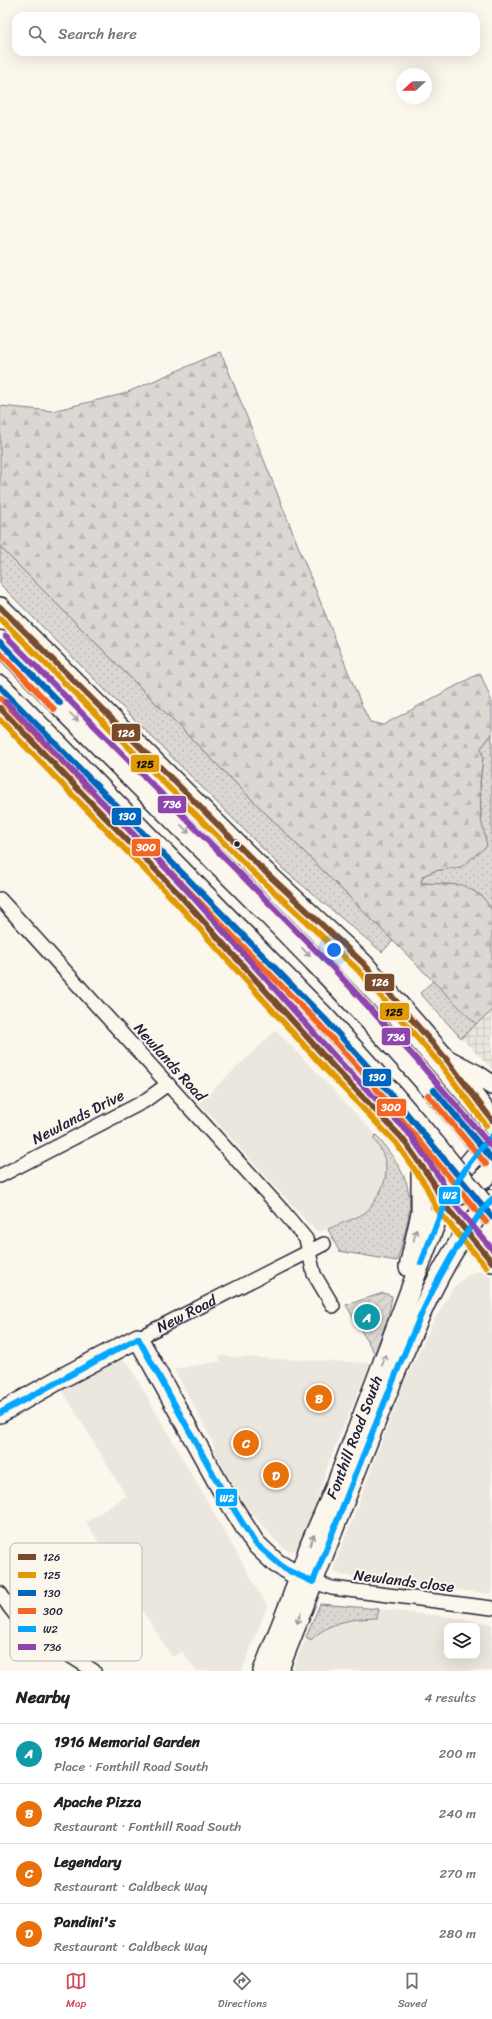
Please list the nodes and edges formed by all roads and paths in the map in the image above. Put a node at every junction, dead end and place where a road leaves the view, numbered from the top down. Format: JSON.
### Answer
{"nodes":[{"id":1,"x":0,"y":607,"type":"edge"},
{"id":2,"x":0,"y":642,"type":"edge"},
{"id":3,"x":0,"y":687,"type":"edge"},
{"id":4,"x":0,"y":708,"type":"edge"},
{"id":5,"x":0,"y":899,"type":"edge"},
{"id":6,"x":447,"y":1060,"type":"junction"},
{"id":7,"x":168,"y":1084,"type":"junction"},
{"id":8,"x":492,"y":1085,"type":"edge"},
{"id":9,"x":492,"y":1120,"type":"edge"},
{"id":10,"x":492,"y":1136,"type":"edge"},
{"id":11,"x":492,"y":1159,"type":"edge"},
{"id":12,"x":421,"y":1164,"type":"junction"},
{"id":13,"x":492,"y":1170,"type":"edge"},
{"id":14,"x":0,"y":1176,"type":"edge"},
{"id":15,"x":450,"y":1194,"type":"junction"},
{"id":16,"x":492,"y":1199,"type":"edge"},
{"id":17,"x":477,"y":1223,"type":"edge"},
{"id":18,"x":324,"y":1244,"type":"dead end"},
{"id":19,"x":309,"y":1250,"type":"junction"},
{"id":20,"x":490,"y":1255,"type":"edge"},
{"id":21,"x":447,"y":1265,"type":"junction"},
{"id":22,"x":333,"y":1306,"type":"dead end"},
{"id":23,"x":400,"y":1315,"type":"junction"},
{"id":24,"x":138,"y":1338,"type":"junction"},
{"id":25,"x":0,"y":1413,"type":"edge"},
{"id":26,"x":305,"y":1579,"type":"junction"},
{"id":27,"x":0,"y":1593,"type":"edge"},
{"id":28,"x":492,"y":1608,"type":"edge"},
{"id":29,"x":5,"y":1611,"type":"edge"},
{"id":30,"x":78,"y":1661,"type":"edge"},
{"id":31,"x":94,"y":1671,"type":"edge"},
{"id":32,"x":263,"y":1671,"type":"edge"},
{"id":33,"x":278,"y":1671,"type":"edge"}],
"edges":[{"from":1,"to":6,"type":"main road"},
{"from":2,"to":11,"type":"highway","one_way":true,"bridge":true},
{"from":3,"to":17,"type":"highway","bridge":true},
{"from":4,"to":12,"type":"main road"},
{"from":5,"to":7,"type":"street","name":"Newlands Road"},
{"from":6,"to":8,"type":"main road"},
{"from":6,"to":9,"type":"main road"},
{"from":7,"to":14,"type":"street","name":"Newlands Drive"},
{"from":7,"to":19,"type":"street","name":"Newlands Road"},
{"from":10,"to":15,"type":"main road","name":"Fonthill Road South"},
{"from":12,"to":15,"type":"main road"},
{"from":23,"to":12,"type":"main road","one_way":true},
{"from":13,"to":15,"type":"main road"},
{"from":15,"to":17,"type":"main road"},
{"from":15,"to":23,"type":"main road","name":"Fonthill Road South"},
{"from":16,"to":17,"type":"main road","name":"Fonthill Road South"},
{"from":17,"to":20,"type":"main road"},
{"from":17,"to":21,"type":"main road","name":"Fonthill Road South"},
{"from":18,"to":19,"type":"street","name":"New Road"},
{"from":19,"to":22,"type":"street","name":"Newlands Road"},
{"from":19,"to":24,"type":"street","name":"New Road"},
{"from":20,"to":21,"type":"main road"},
{"from":21,"to":26,"type":"main road","name":"Fonthill Road South"},
{"from":26,"to":23,"type":"main road","name":"Fonthill Road South","one_way":true},
{"from":24,"to":25,"type":"main road","name":"New Road"},
{"from":24,"to":26,"type":"main road"},
{"from":26,"to":28,"type":"street","name":"Newlands close"},
{"from":26,"to":32,"type":"main road","name":"Fonthill Road South"},
{"from":26,"to":33,"type":"main road","name":"Fonthill Road South","one_way":true},
{"from":27,"to":29,"type":"street"},
{"from":30,"to":31,"type":"street"}]}
